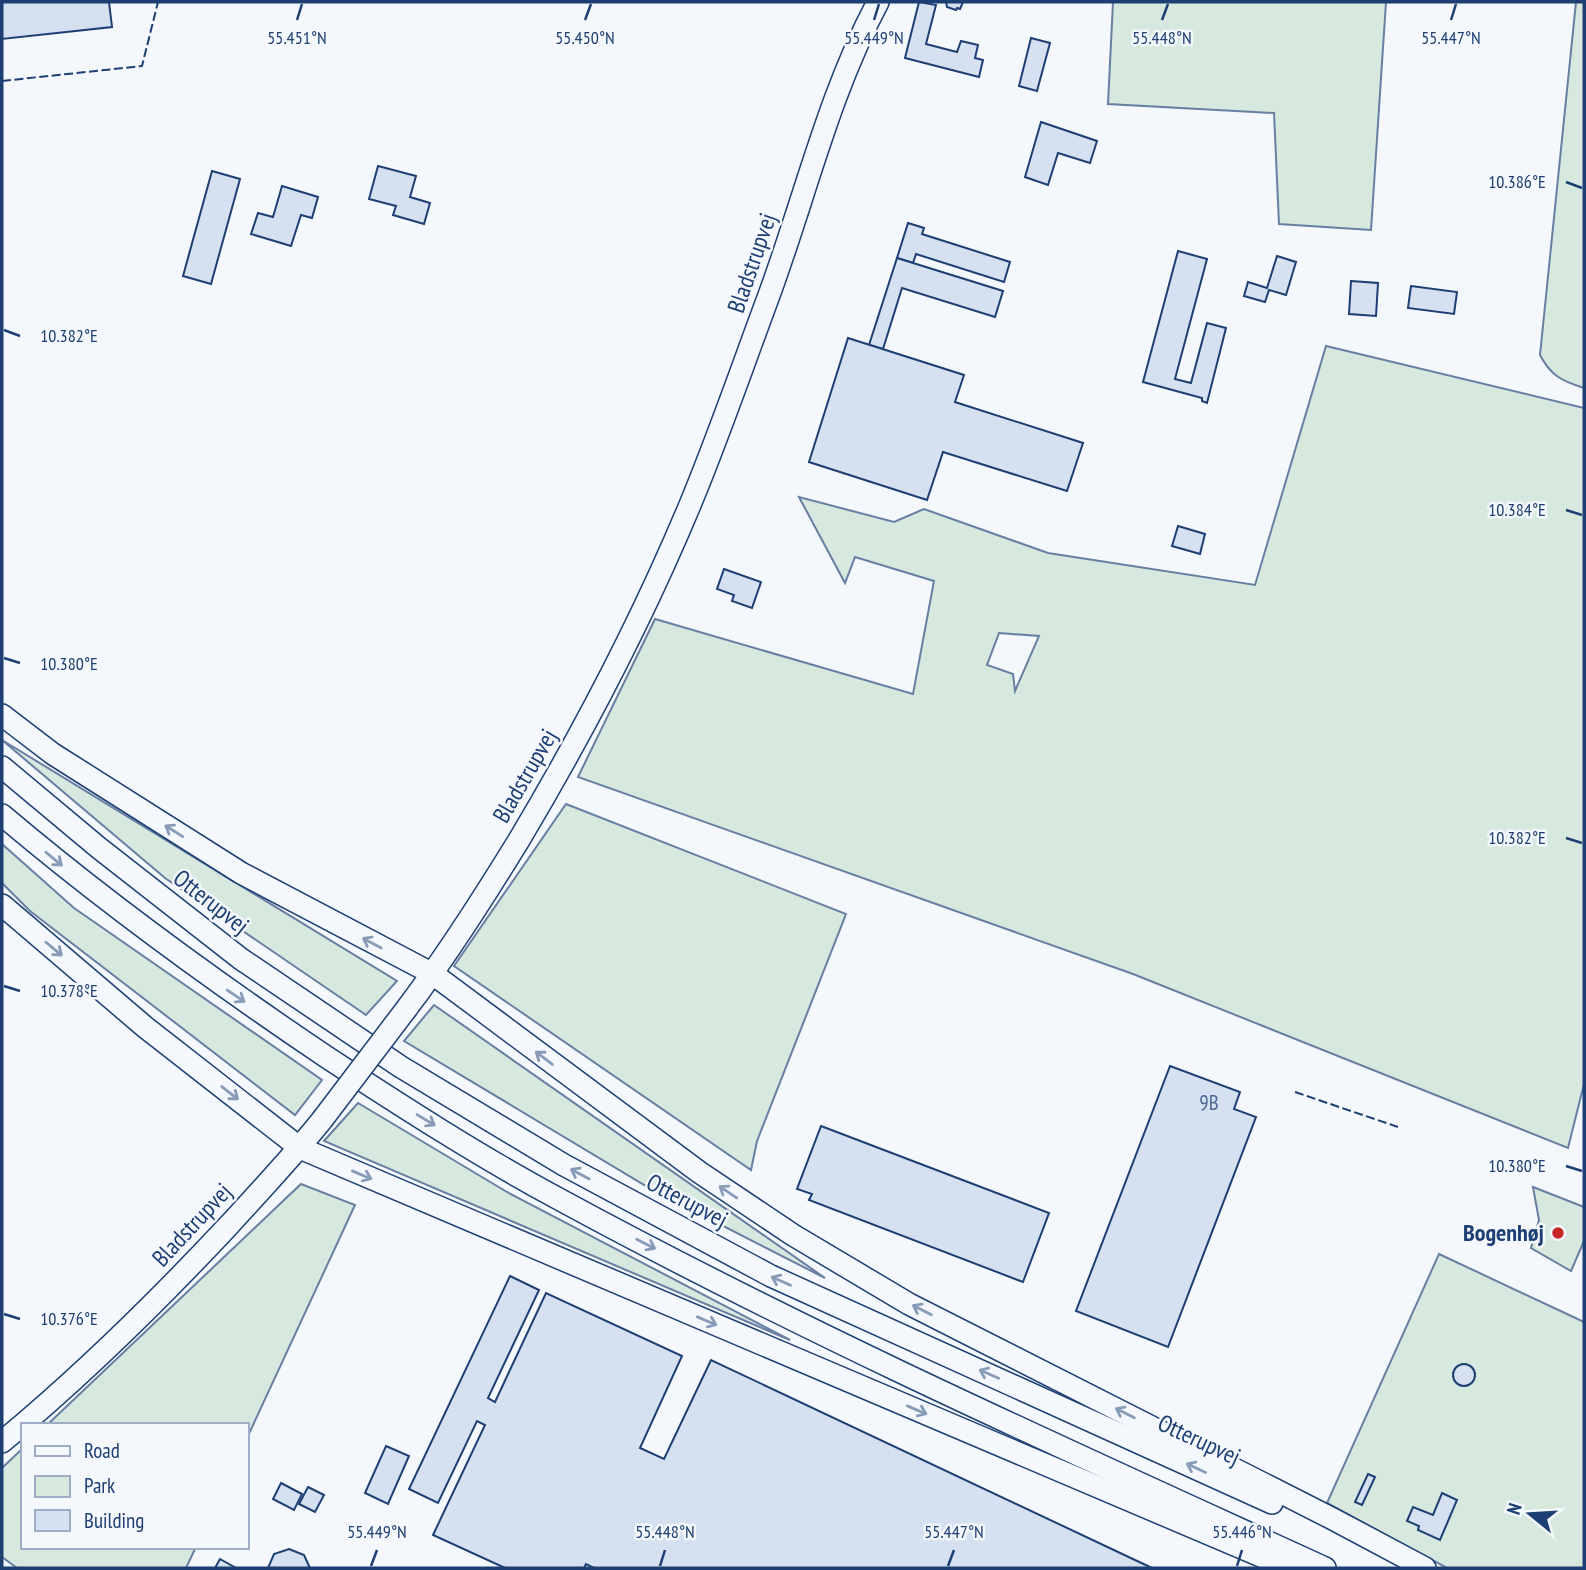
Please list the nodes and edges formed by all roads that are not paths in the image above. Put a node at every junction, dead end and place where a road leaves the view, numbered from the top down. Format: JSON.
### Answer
{"nodes":[{"id":1,"x":878,"y":2,"type":"edge"},
{"id":2,"x":2,"y":715,"type":"edge"},
{"id":3,"x":2,"y":767,"type":"edge"},
{"id":4,"x":2,"y":815,"type":"edge"},
{"id":5,"x":2,"y":905,"type":"edge"},
{"id":6,"x":433,"y":974,"type":"junction"},
{"id":7,"x":300,"y":1148,"type":"junction"},
{"id":8,"x":25,"y":1423,"type":"edge"},
{"id":9,"x":21,"y":1426,"type":"edge"},
{"id":10,"x":2,"y":1442,"type":"edge"},
{"id":11,"x":1289,"y":1568,"type":"edge"},
{"id":12,"x":1325,"y":1568,"type":"edge"},
{"id":13,"x":1414,"y":1568,"type":"edge"},
{"id":14,"x":1425,"y":1568,"type":"edge"}],
"edges":[{"from":1,"to":6,"type":"main road","name":"Bladstrupvej"},
{"from":6,"to":2,"type":"main road","one_way":true},
{"from":13,"to":3,"type":"main road","name":"Otterupvej","one_way":true},
{"from":4,"to":12,"type":"main road","one_way":true},
{"from":5,"to":7,"type":"main road","one_way":true},
{"from":6,"to":7,"type":"main road","name":"Bladstrupvej","bridge":true},
{"from":14,"to":6,"type":"main road","one_way":true},
{"from":7,"to":8,"type":"main road","name":"Bladstrupvej"},
{"from":7,"to":11,"type":"main road","one_way":true},
{"from":9,"to":10,"type":"main road","name":"Bladstrupvej"}]}
